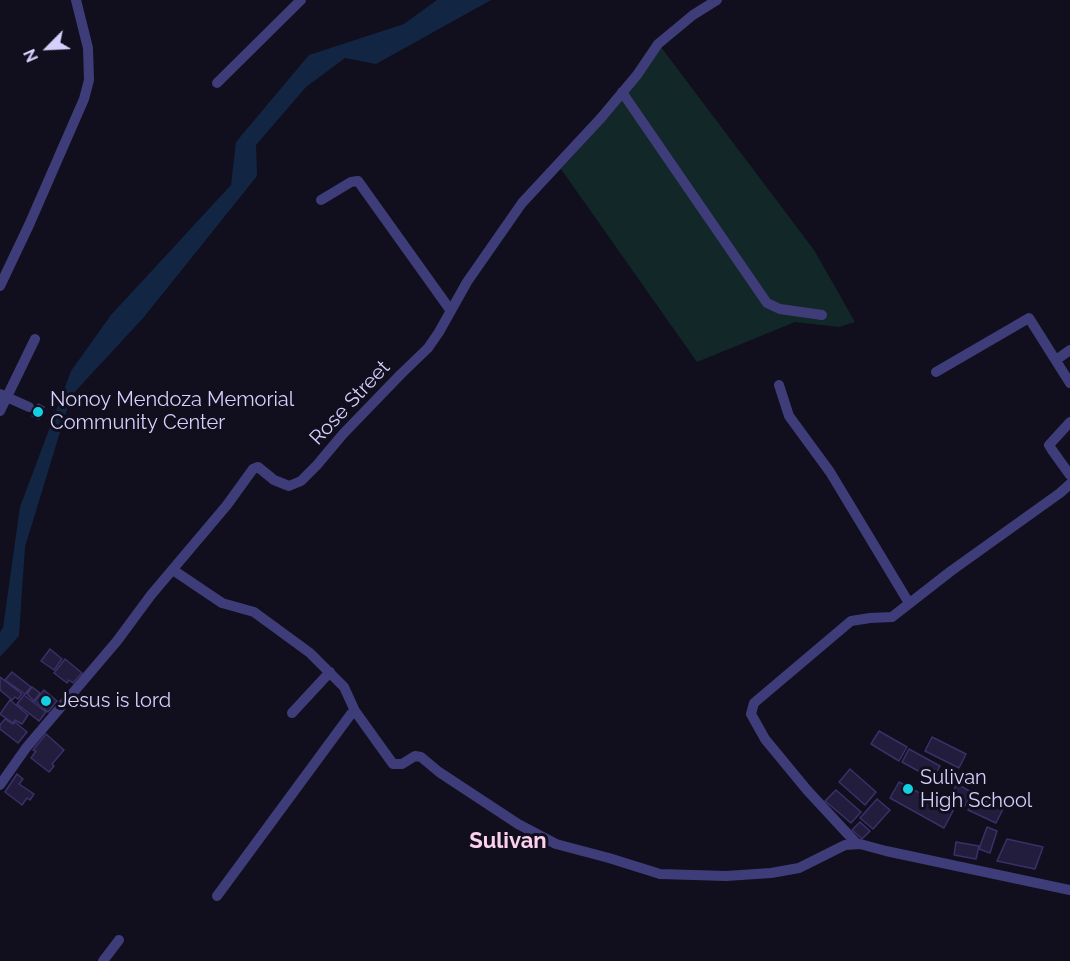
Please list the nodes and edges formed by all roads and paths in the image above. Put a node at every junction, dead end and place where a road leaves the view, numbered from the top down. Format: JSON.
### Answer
{"nodes":[{"id":1,"x":76,"y":0,"type":"edge"},
{"id":2,"x":301,"y":0,"type":"edge"},
{"id":3,"x":717,"y":0,"type":"edge"},
{"id":4,"x":217,"y":83,"type":"dead end"},
{"id":5,"x":622,"y":92,"type":"junction"},
{"id":6,"x":321,"y":200,"type":"dead end"},
{"id":7,"x":0,"y":286,"type":"edge"},
{"id":8,"x":451,"y":311,"type":"junction"},
{"id":9,"x":822,"y":315,"type":"dead end"},
{"id":10,"x":35,"y":339,"type":"dead end"},
{"id":11,"x":1070,"y":350,"type":"edge"},
{"id":12,"x":1056,"y":360,"type":"junction"},
{"id":13,"x":936,"y":372,"type":"dead end"},
{"id":14,"x":1070,"y":383,"type":"edge"},
{"id":15,"x":778,"y":385,"type":"dead end"},
{"id":16,"x":3,"y":395,"type":"edge"},
{"id":17,"x":29,"y":407,"type":"dead end"},
{"id":18,"x":0,"y":411,"type":"edge"},
{"id":19,"x":1070,"y":422,"type":"edge"},
{"id":20,"x":1070,"y":475,"type":"edge"},
{"id":21,"x":1070,"y":484,"type":"edge"},
{"id":22,"x":173,"y":570,"type":"junction"},
{"id":23,"x":909,"y":603,"type":"junction"},
{"id":24,"x":330,"y":672,"type":"junction"},
{"id":25,"x":355,"y":711,"type":"junction"},
{"id":26,"x":292,"y":713,"type":"dead end"},
{"id":27,"x":0,"y":785,"type":"edge"},
{"id":28,"x":857,"y":844,"type":"junction"},
{"id":29,"x":1070,"y":890,"type":"edge"},
{"id":30,"x":217,"y":896,"type":"dead end"},
{"id":31,"x":118,"y":940,"type":"dead end"},
{"id":32,"x":103,"y":961,"type":"edge"}],
"edges":[{"from":1,"to":7,"type":"street"},
{"from":2,"to":4,"type":"street"},
{"from":3,"to":5,"type":"street","name":"Rose Street"},
{"from":5,"to":8,"type":"street","name":"Rose Street"},
{"from":5,"to":9,"type":"street"},
{"from":6,"to":8,"type":"street"},
{"from":8,"to":22,"type":"street","name":"Rose Street"},
{"from":10,"to":16,"type":"street"},
{"from":11,"to":12,"type":"street"},
{"from":12,"to":13,"type":"street"},
{"from":12,"to":14,"type":"street"},
{"from":15,"to":23,"type":"street"},
{"from":16,"to":17,"type":"street"},
{"from":16,"to":18,"type":"street"},
{"from":19,"to":20,"type":"street"},
{"from":21,"to":23,"type":"street"},
{"from":22,"to":24,"type":"street"},
{"from":22,"to":27,"type":"street","name":"Rose Street"},
{"from":23,"to":28,"type":"street"},
{"from":24,"to":25,"type":"street"},
{"from":24,"to":26,"type":"street"},
{"from":25,"to":28,"type":"street"},
{"from":25,"to":30,"type":"street"},
{"from":28,"to":29,"type":"street"},
{"from":31,"to":32,"type":"street"}]}
